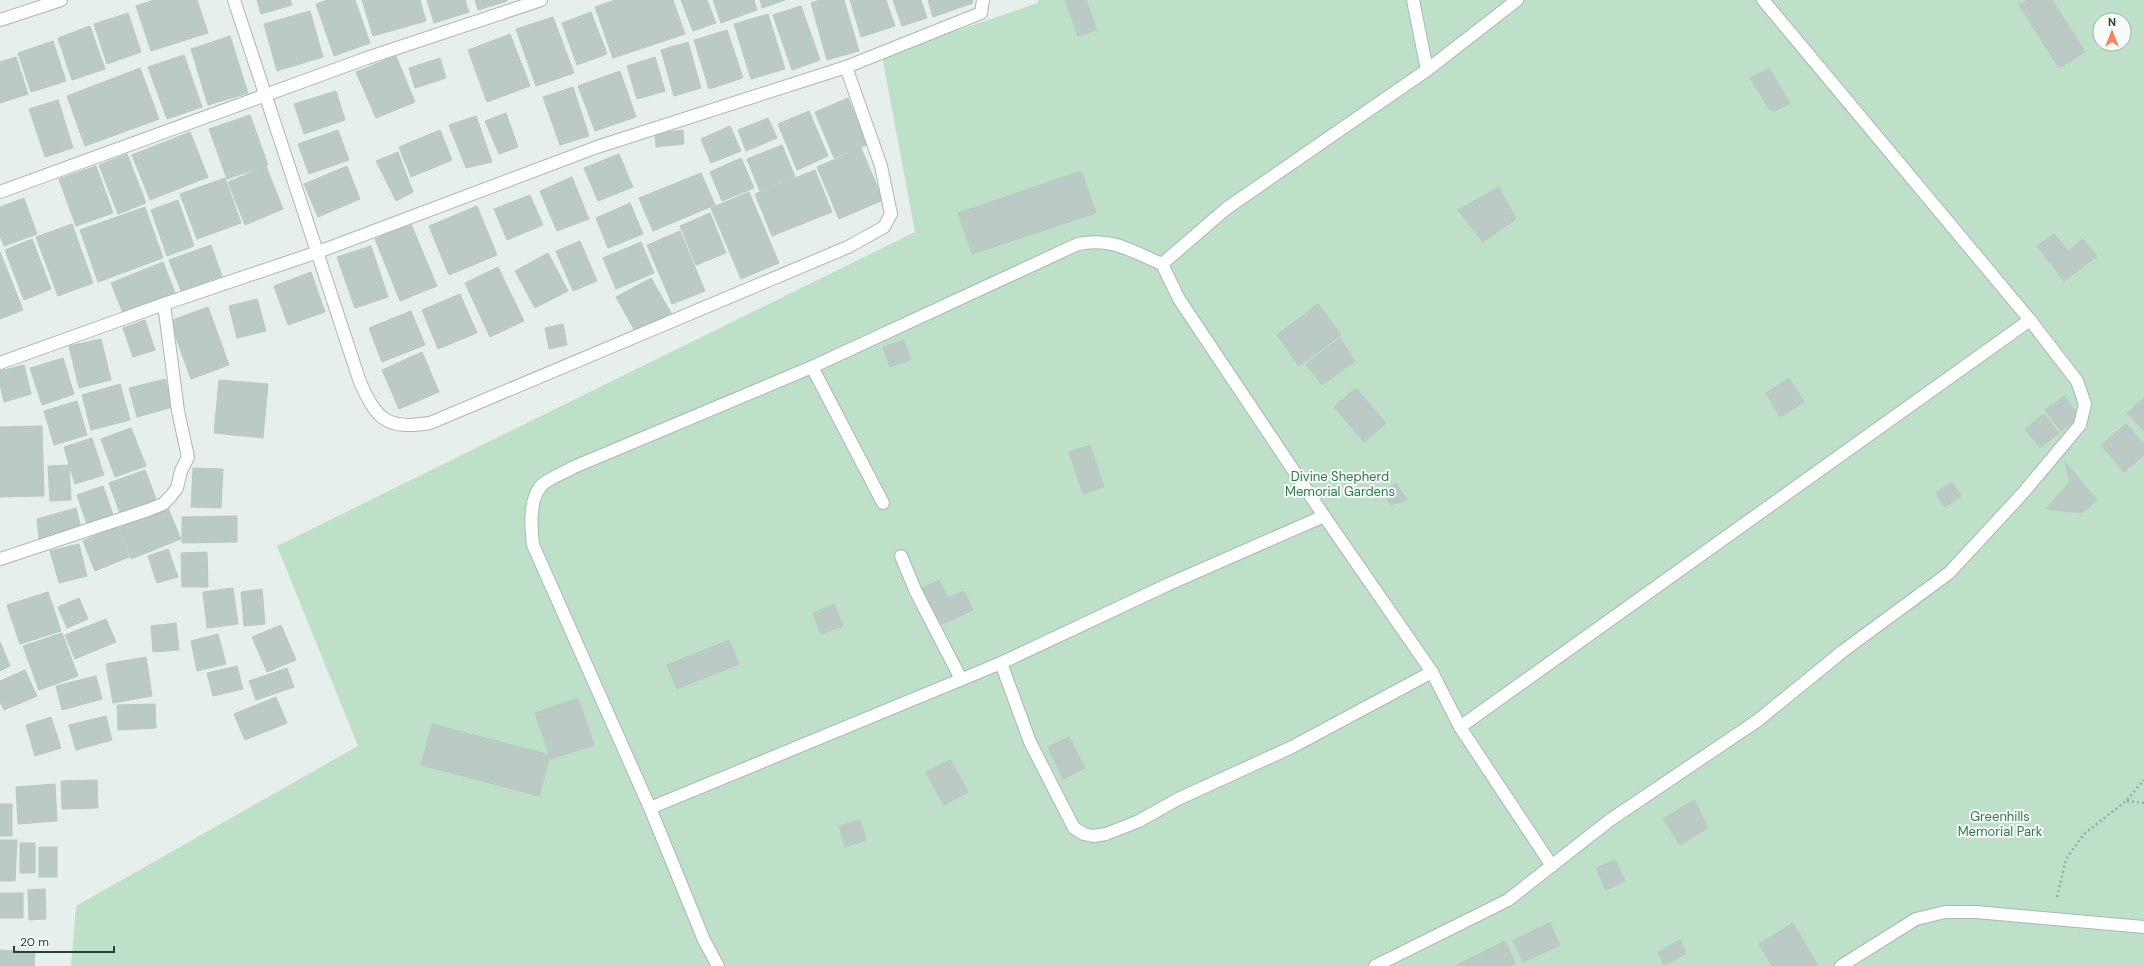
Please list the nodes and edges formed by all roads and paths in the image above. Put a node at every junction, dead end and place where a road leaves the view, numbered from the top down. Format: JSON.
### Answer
{"nodes":[{"id":1,"x":61,"y":0,"type":"edge"},
{"id":2,"x":234,"y":0,"type":"edge"},
{"id":3,"x":541,"y":0,"type":"edge"},
{"id":4,"x":982,"y":0,"type":"edge"},
{"id":5,"x":1413,"y":0,"type":"edge"},
{"id":6,"x":1517,"y":0,"type":"edge"},
{"id":7,"x":1763,"y":0,"type":"edge"},
{"id":8,"x":0,"y":20,"type":"edge"},
{"id":9,"x":846,"y":67,"type":"junction"},
{"id":10,"x":1427,"y":70,"type":"junction"},
{"id":11,"x":265,"y":97,"type":"junction"},
{"id":12,"x":0,"y":192,"type":"edge"},
{"id":13,"x":318,"y":252,"type":"junction"},
{"id":14,"x":1162,"y":264,"type":"junction"},
{"id":15,"x":164,"y":304,"type":"junction"},
{"id":16,"x":2030,"y":320,"type":"junction"},
{"id":17,"x":0,"y":363,"type":"edge"},
{"id":18,"x":812,"y":367,"type":"junction"},
{"id":19,"x":883,"y":503,"type":"dead end"},
{"id":20,"x":1324,"y":516,"type":"junction"},
{"id":21,"x":901,"y":556,"type":"dead end"},
{"id":22,"x":0,"y":559,"type":"edge"},
{"id":23,"x":1000,"y":663,"type":"junction"},
{"id":24,"x":1432,"y":672,"type":"junction"},
{"id":25,"x":961,"y":679,"type":"junction"},
{"id":26,"x":1460,"y":727,"type":"junction"},
{"id":27,"x":2144,"y":780,"type":"edge"},
{"id":28,"x":2126,"y":801,"type":"junction"},
{"id":29,"x":2144,"y":803,"type":"edge"},
{"id":30,"x":650,"y":808,"type":"junction"},
{"id":31,"x":1552,"y":866,"type":"junction"},
{"id":32,"x":2053,"y":919,"type":"junction"},
{"id":33,"x":2144,"y":927,"type":"edge"},
{"id":34,"x":718,"y":966,"type":"edge"},
{"id":35,"x":1375,"y":966,"type":"edge"},
{"id":36,"x":1841,"y":966,"type":"edge"}],
"edges":[{"from":1,"to":8,"type":"street"},
{"from":2,"to":11,"type":"street"},
{"from":3,"to":11,"type":"street"},
{"from":4,"to":9,"type":"street"},
{"from":5,"to":10,"type":"street"},
{"from":6,"to":10,"type":"street"},
{"from":7,"to":16,"type":"street"},
{"from":9,"to":13,"type":"street"},
{"from":9,"to":13,"type":"street"},
{"from":10,"to":14,"type":"street"},
{"from":11,"to":12,"type":"street"},
{"from":11,"to":13,"type":"street"},
{"from":13,"to":15,"type":"street"},
{"from":14,"to":18,"type":"street"},
{"from":14,"to":20,"type":"street"},
{"from":15,"to":17,"type":"street"},
{"from":15,"to":22,"type":"street"},
{"from":16,"to":26,"type":"street"},
{"from":16,"to":31,"type":"street"},
{"from":18,"to":19,"type":"street"},
{"from":18,"to":30,"type":"street"},
{"from":20,"to":23,"type":"street"},
{"from":20,"to":24,"type":"street"},
{"from":21,"to":25,"type":"street"},
{"from":23,"to":24,"type":"street"},
{"from":23,"to":25,"type":"street"},
{"from":24,"to":26,"type":"street"},
{"from":25,"to":30,"type":"street"},
{"from":26,"to":31,"type":"street"},
{"from":27,"to":28,"type":"path"},
{"from":28,"to":29,"type":"path"},
{"from":28,"to":32,"type":"path"},
{"from":30,"to":34,"type":"street"},
{"from":31,"to":35,"type":"street"},
{"from":32,"to":33,"type":"street"},
{"from":32,"to":36,"type":"street"}]}
